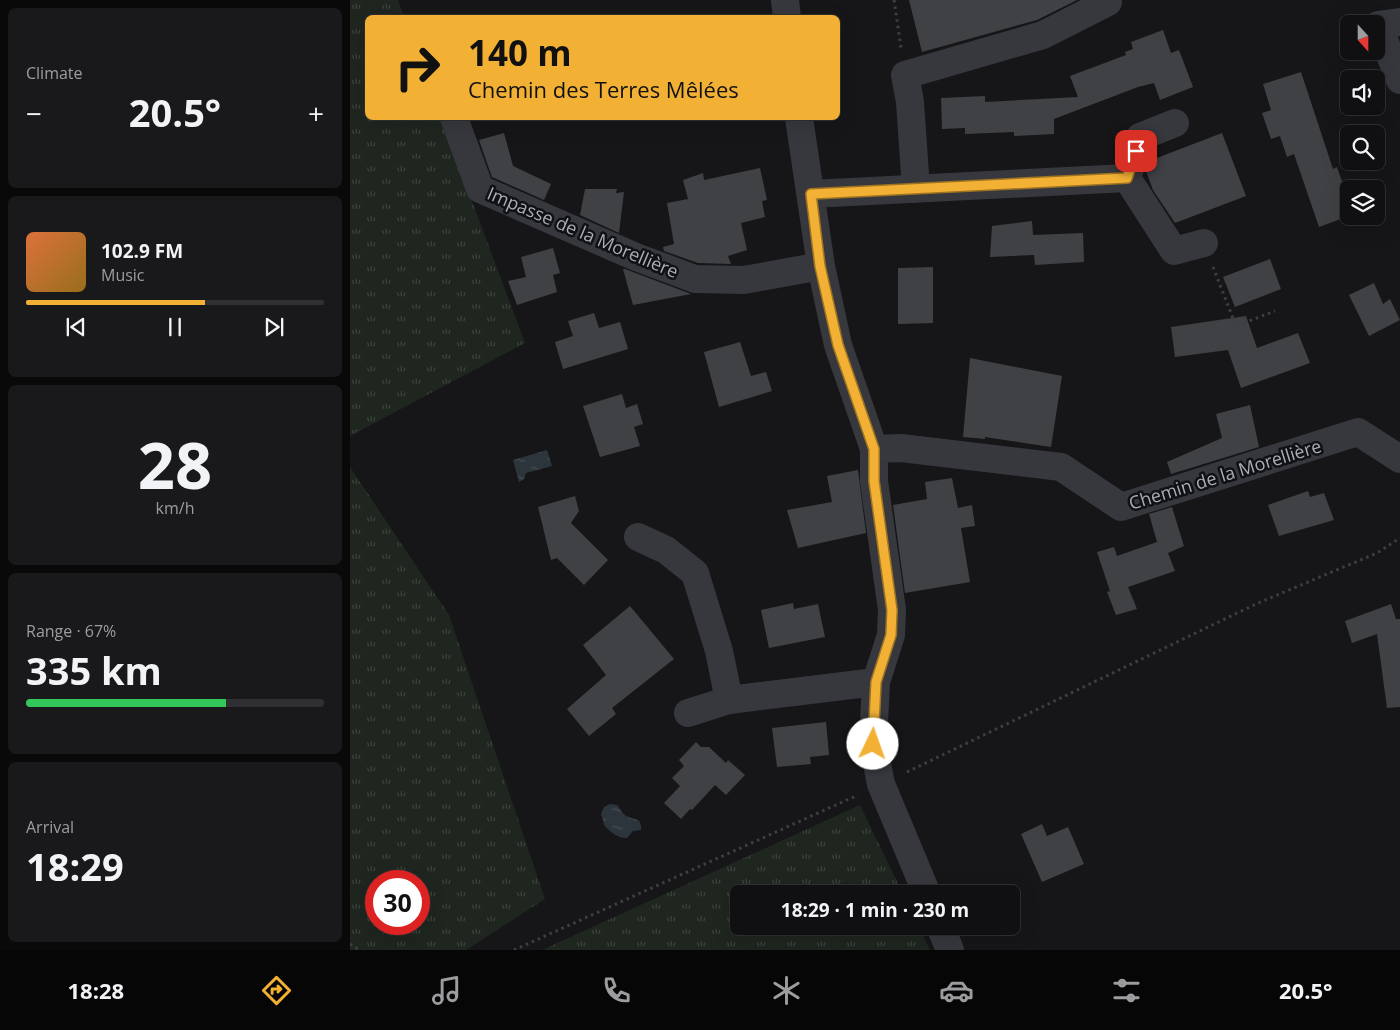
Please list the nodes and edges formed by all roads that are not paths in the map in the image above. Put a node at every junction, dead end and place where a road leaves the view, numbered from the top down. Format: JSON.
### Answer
{"nodes":[{"id":1,"x":785,"y":0,"type":"edge"},
{"id":2,"x":1108,"y":2,"type":"dead end"},
{"id":3,"x":787,"y":15,"type":"edge"},
{"id":4,"x":1400,"y":22,"type":"edge"},
{"id":5,"x":1400,"y":80,"type":"edge"},
{"id":6,"x":455,"y":120,"type":"edge"},
{"id":7,"x":799,"y":120,"type":"edge"},
{"id":8,"x":1175,"y":123,"type":"dead end"},
{"id":9,"x":1127,"y":178,"type":"junction"},
{"id":10,"x":916,"y":188,"type":"junction"},
{"id":11,"x":811,"y":194,"type":"junction"},
{"id":12,"x":1204,"y":243,"type":"road end"},
{"id":13,"x":820,"y":266,"type":"junction"},
{"id":14,"x":874,"y":449,"type":"junction"},
{"id":15,"x":1400,"y":459,"type":"edge"},
{"id":16,"x":638,"y":537,"type":"dead end"},
{"id":17,"x":876,"y":682,"type":"junction"},
{"id":18,"x":729,"y":700,"type":"junction"},
{"id":19,"x":688,"y":713,"type":"dead end"},
{"id":20,"x":923,"y":885,"type":"edge"},
{"id":21,"x":944,"y":935,"type":"edge"},
{"id":22,"x":950,"y":950,"type":"edge"}],
"edges":[{"from":1,"to":3,"type":"street"},
{"from":2,"to":10,"type":"street"},
{"from":4,"to":5,"type":"street"},
{"from":6,"to":13,"type":"street","name":"Impasse de la Morellière"},
{"from":7,"to":11,"type":"street"},
{"from":8,"to":9,"type":"street"},
{"from":9,"to":10,"type":"street"},
{"from":9,"to":12,"type":"street"},
{"from":10,"to":11,"type":"street"},
{"from":11,"to":13,"type":"street"},
{"from":13,"to":14,"type":"street"},
{"from":14,"to":15,"type":"street","name":"Chemin de la Morellière"},
{"from":14,"to":17,"type":"street"},
{"from":16,"to":18,"type":"street"},
{"from":17,"to":18,"type":"street"},
{"from":17,"to":20,"type":"street"},
{"from":18,"to":19,"type":"street"},
{"from":21,"to":22,"type":"street"}]}
